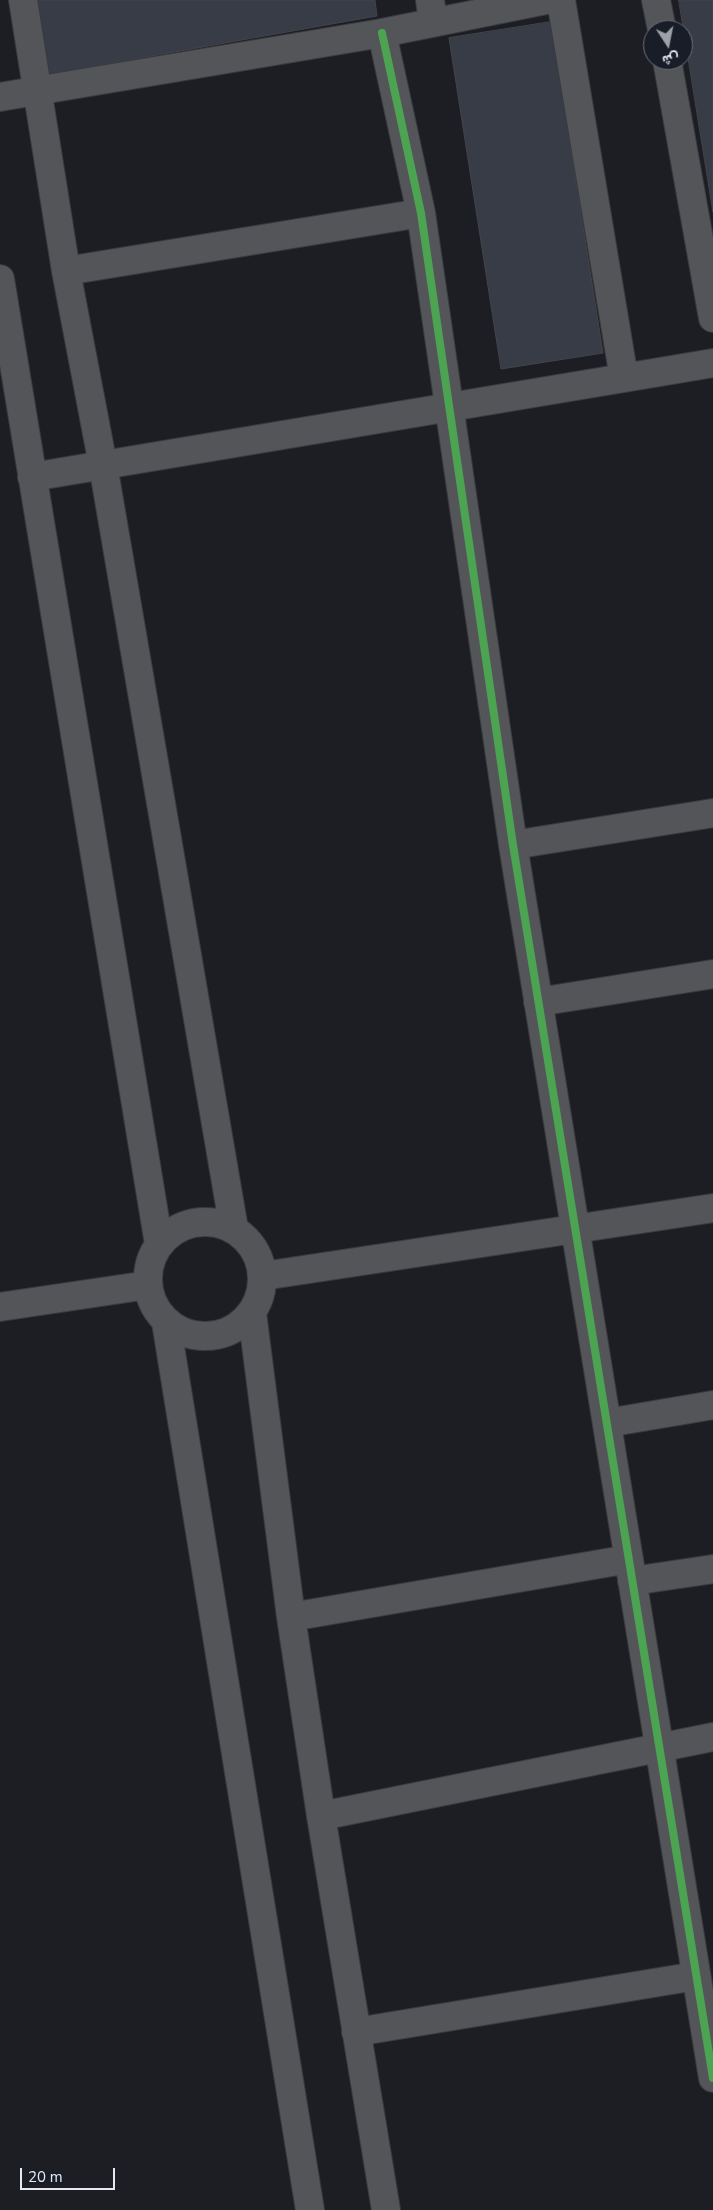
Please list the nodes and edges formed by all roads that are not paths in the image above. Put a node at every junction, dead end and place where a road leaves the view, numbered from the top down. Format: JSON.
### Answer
{"nodes":[{"id":1,"x":23,"y":0,"type":"edge"},
{"id":2,"x":546,"y":0,"type":"edge"},
{"id":3,"x":561,"y":0,"type":"edge"},
{"id":4,"x":656,"y":0,"type":"edge"},
{"id":5,"x":431,"y":11,"type":"edge"},
{"id":6,"x":660,"y":20,"type":"edge"},
{"id":7,"x":382,"y":33,"type":"junction"},
{"id":8,"x":669,"y":70,"type":"edge"},
{"id":9,"x":37,"y":91,"type":"junction"},
{"id":10,"x":0,"y":97,"type":"edge"},
{"id":11,"x":420,"y":213,"type":"junction"},
{"id":12,"x":66,"y":271,"type":"junction"},
{"id":13,"x":0,"y":279,"type":"edge"},
{"id":14,"x":713,"y":318,"type":"edge"},
{"id":15,"x":713,"y":363,"type":"edge"},
{"id":16,"x":624,"y":378,"type":"junction"},
{"id":17,"x":447,"y":408,"type":"junction"},
{"id":18,"x":103,"y":465,"type":"junction"},
{"id":19,"x":32,"y":477,"type":"junction"},
{"id":20,"x":713,"y":813,"type":"edge"},
{"id":21,"x":513,"y":845,"type":"junction"},
{"id":22,"x":713,"y":974,"type":"edge"},
{"id":23,"x":538,"y":1002,"type":"junction"},
{"id":24,"x":713,"y":1208,"type":"edge"},
{"id":25,"x":575,"y":1228,"type":"junction"},
{"id":26,"x":234,"y":1229,"type":"junction"},
{"id":27,"x":159,"y":1244,"type":"junction"},
{"id":28,"x":263,"y":1276,"type":"junction"},
{"id":29,"x":148,"y":1285,"type":"junction"},
{"id":30,"x":0,"y":1307,"type":"edge"},
{"id":31,"x":252,"y":1313,"type":"junction"},
{"id":32,"x":166,"y":1322,"type":"junction"},
{"id":33,"x":713,"y":1405,"type":"edge"},
{"id":34,"x":607,"y":1423,"type":"junction"},
{"id":35,"x":713,"y":1569,"type":"edge"},
{"id":36,"x":630,"y":1570,"type":"junction"},
{"id":37,"x":291,"y":1617,"type":"junction"},
{"id":38,"x":713,"y":1737,"type":"edge"},
{"id":39,"x":659,"y":1748,"type":"junction"},
{"id":40,"x":321,"y":1816,"type":"junction"},
{"id":41,"x":696,"y":1976,"type":"junction"},
{"id":42,"x":356,"y":2032,"type":"junction"},
{"id":43,"x":713,"y":2078,"type":"edge"},
{"id":44,"x":310,"y":2210,"type":"edge"},
{"id":45,"x":386,"y":2210,"type":"edge"}],
"edges":[{"from":1,"to":9,"type":"street"},
{"from":2,"to":5,"type":"street"},
{"from":3,"to":16,"type":"street"},
{"from":4,"to":6,"type":"street"},
{"from":5,"to":7,"type":"street"},
{"from":7,"to":9,"type":"street"},
{"from":7,"to":11,"type":"street"},
{"from":8,"to":14,"type":"street"},
{"from":9,"to":10,"type":"street"},
{"from":9,"to":12,"type":"street"},
{"from":11,"to":12,"type":"street"},
{"from":11,"to":17,"type":"street"},
{"from":12,"to":18,"type":"street"},
{"from":13,"to":19,"type":"street"},
{"from":15,"to":16,"type":"street"},
{"from":16,"to":17,"type":"street"},
{"from":17,"to":18,"type":"street"},
{"from":17,"to":21,"type":"street"},
{"from":18,"to":19,"type":"street"},
{"from":18,"to":26,"type":"street"},
{"from":19,"to":27,"type":"street"},
{"from":20,"to":21,"type":"street"},
{"from":21,"to":23,"type":"street"},
{"from":22,"to":23,"type":"street"},
{"from":23,"to":25,"type":"street"},
{"from":24,"to":25,"type":"street"},
{"from":25,"to":28,"type":"street"},
{"from":25,"to":34,"type":"street"},
{"from":26,"to":27,"type":"street"},
{"from":26,"to":28,"type":"street"},
{"from":27,"to":29,"type":"street"},
{"from":28,"to":31,"type":"street"},
{"from":29,"to":30,"type":"street"},
{"from":29,"to":32,"type":"street"},
{"from":31,"to":32,"type":"street"},
{"from":31,"to":37,"type":"street"},
{"from":32,"to":44,"type":"street"},
{"from":33,"to":34,"type":"street"},
{"from":34,"to":36,"type":"street"},
{"from":35,"to":36,"type":"street"},
{"from":36,"to":37,"type":"street"},
{"from":36,"to":39,"type":"street"},
{"from":37,"to":40,"type":"street"},
{"from":38,"to":39,"type":"street"},
{"from":39,"to":40,"type":"street"},
{"from":39,"to":41,"type":"street"},
{"from":40,"to":42,"type":"street"},
{"from":41,"to":42,"type":"street"},
{"from":41,"to":43,"type":"street"},
{"from":42,"to":45,"type":"street"}]}
